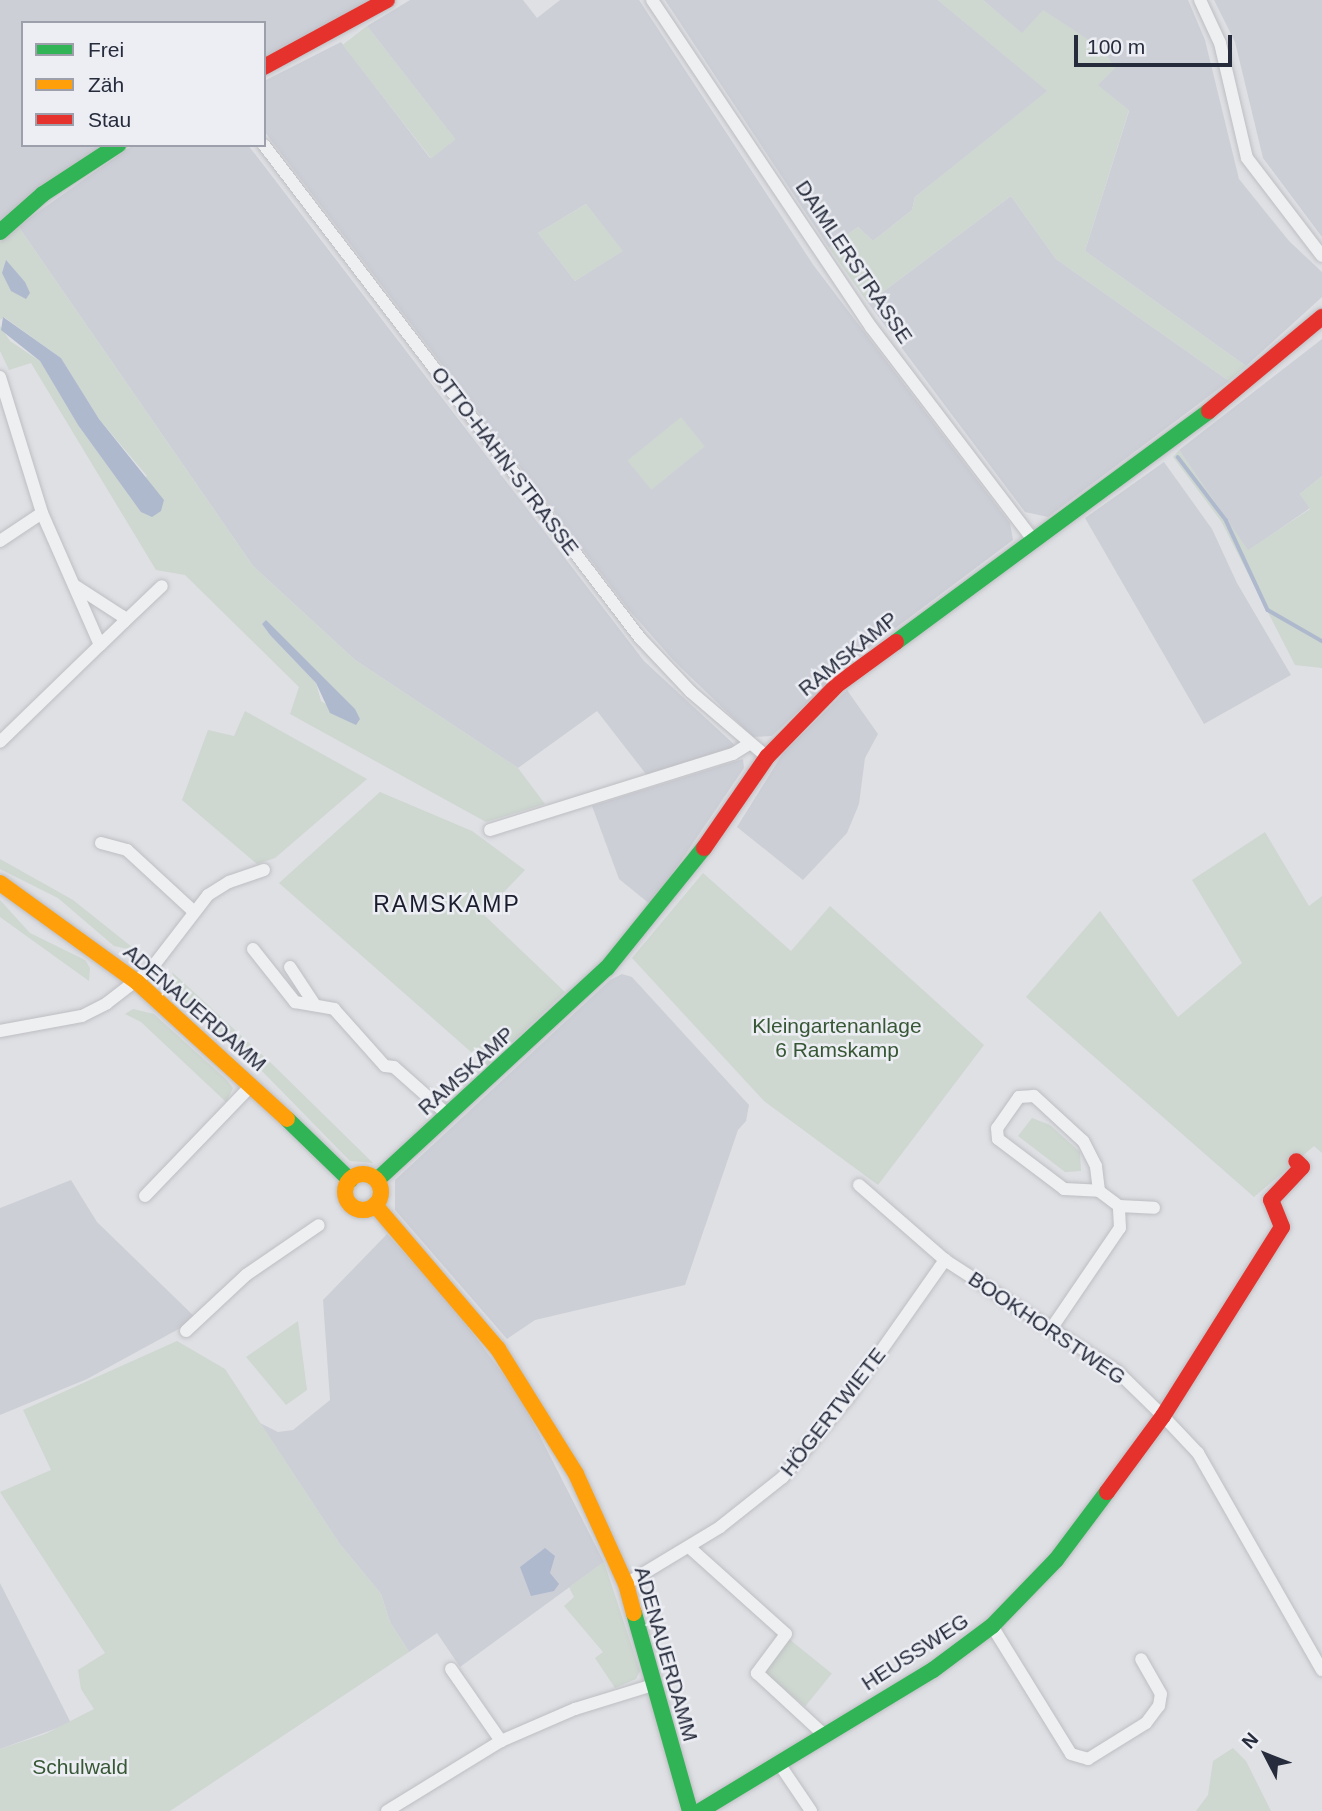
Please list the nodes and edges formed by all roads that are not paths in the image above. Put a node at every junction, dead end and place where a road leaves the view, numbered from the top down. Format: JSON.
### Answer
{"nodes":[{"id":1,"x":387,"y":0,"type":"edge"},
{"id":2,"x":652,"y":0,"type":"edge"},
{"id":3,"x":1200,"y":0,"type":"edge"},
{"id":4,"x":266,"y":65,"type":"edge"},
{"id":5,"x":115,"y":147,"type":"edge"},
{"id":6,"x":266,"y":147,"type":"edge"},
{"id":7,"x":0,"y":232,"type":"edge"},
{"id":8,"x":1322,"y":256,"type":"edge"},
{"id":9,"x":1322,"y":317,"type":"edge"},
{"id":10,"x":1,"y":380,"type":"edge"},
{"id":11,"x":42,"y":513,"type":"junction"},
{"id":12,"x":1033,"y":540,"type":"junction"},
{"id":13,"x":0,"y":541,"type":"edge"},
{"id":14,"x":73,"y":585,"type":"junction"},
{"id":15,"x":162,"y":586,"type":"dead end"},
{"id":16,"x":124,"y":622,"type":"junction"},
{"id":17,"x":100,"y":645,"type":"junction"},
{"id":18,"x":0,"y":742,"type":"edge"},
{"id":19,"x":749,"y":744,"type":"junction"},
{"id":20,"x":767,"y":757,"type":"junction"},
{"id":21,"x":490,"y":830,"type":"dead end"},
{"id":22,"x":101,"y":844,"type":"dead end"},
{"id":23,"x":264,"y":870,"type":"dead end"},
{"id":24,"x":0,"y":883,"type":"edge"},
{"id":25,"x":193,"y":911,"type":"junction"},
{"id":26,"x":253,"y":949,"type":"dead end"},
{"id":27,"x":290,"y":967,"type":"dead end"},
{"id":28,"x":137,"y":982,"type":"junction"},
{"id":29,"x":315,"y":1005,"type":"junction"},
{"id":30,"x":0,"y":1031,"type":"edge"},
{"id":31,"x":252,"y":1085,"type":"junction"},
{"id":32,"x":448,"y":1115,"type":"junction"},
{"id":33,"x":1296,"y":1161,"type":"dead end"},
{"id":34,"x":349,"y":1180,"type":"junction"},
{"id":35,"x":377,"y":1180,"type":"junction"},
{"id":36,"x":859,"y":1185,"type":"dead end"},
{"id":37,"x":1099,"y":1191,"type":"junction"},
{"id":38,"x":145,"y":1196,"type":"dead end"},
{"id":39,"x":375,"y":1205,"type":"junction"},
{"id":40,"x":1119,"y":1206,"type":"junction"},
{"id":41,"x":1154,"y":1208,"type":"dead end"},
{"id":42,"x":319,"y":1225,"type":"dead end"},
{"id":43,"x":945,"y":1260,"type":"junction"},
{"id":44,"x":1051,"y":1329,"type":"junction"},
{"id":45,"x":186,"y":1331,"type":"dead end"},
{"id":46,"x":1163,"y":1416,"type":"junction"},
{"id":47,"x":689,"y":1547,"type":"junction"},
{"id":48,"x":626,"y":1584,"type":"junction"},
{"id":49,"x":992,"y":1626,"type":"junction"},
{"id":50,"x":1141,"y":1659,"type":"dead end"},
{"id":51,"x":451,"y":1669,"type":"dead end"},
{"id":52,"x":1322,"y":1670,"type":"edge"},
{"id":53,"x":653,"y":1685,"type":"junction"},
{"id":54,"x":823,"y":1734,"type":"junction"},
{"id":55,"x":501,"y":1741,"type":"junction"},
{"id":56,"x":778,"y":1762,"type":"junction"},
{"id":57,"x":387,"y":1811,"type":"edge"},
{"id":58,"x":690,"y":1811,"type":"edge"},
{"id":59,"x":700,"y":1811,"type":"edge"},
{"id":60,"x":811,"y":1811,"type":"edge"}],
"edges":[{"from":1,"to":4,"type":"street"},
{"from":2,"to":12,"type":"street","name":"DAIMLERSTRASSE"},
{"from":3,"to":8,"type":"street"},
{"from":5,"to":7,"type":"street"},
{"from":6,"to":19,"type":"street","name":"OTTO-HAHN-STRASSE"},
{"from":9,"to":12,"type":"street","name":"RAMSKAMP"},
{"from":10,"to":11,"type":"street"},
{"from":11,"to":13,"type":"street"},
{"from":11,"to":14,"type":"street"},
{"from":12,"to":20,"type":"street","name":"RAMSKAMP"},
{"from":14,"to":16,"type":"street"},
{"from":14,"to":17,"type":"street"},
{"from":15,"to":16,"type":"street"},
{"from":16,"to":17,"type":"street"},
{"from":17,"to":18,"type":"street"},
{"from":19,"to":20,"type":"street","name":"OTTO-HAHN-STRASSE"},
{"from":19,"to":21,"type":"street"},
{"from":20,"to":32,"type":"street","name":"RAMSKAMP"},
{"from":22,"to":25,"type":"street"},
{"from":23,"to":25,"type":"street"},
{"from":24,"to":28,"type":"street","name":"ADENAUERDAMM"},
{"from":25,"to":28,"type":"street"},
{"from":26,"to":29,"type":"street"},
{"from":27,"to":29,"type":"street"},
{"from":28,"to":30,"type":"street"},
{"from":28,"to":31,"type":"street","name":"ADENAUERDAMM"},
{"from":29,"to":32,"type":"street"},
{"from":31,"to":34,"type":"street","name":"ADENAUERDAMM"},
{"from":31,"to":38,"type":"street"},
{"from":32,"to":35,"type":"street","name":"RAMSKAMP"},
{"from":33,"to":46,"type":"street","name":"HEUSSWEG"},
{"from":34,"to":35,"type":"street"},
{"from":34,"to":39,"type":"street","name":"ADENAUERDAMM"},
{"from":35,"to":39,"type":"street"},
{"from":36,"to":43,"type":"street","name":"BOOKHORSTWEG"},
{"from":37,"to":37,"type":"street"},
{"from":37,"to":40,"type":"street"},
{"from":39,"to":48,"type":"street","name":"ADENAUERDAMM"},
{"from":40,"to":41,"type":"street"},
{"from":40,"to":44,"type":"street"},
{"from":42,"to":45,"type":"street"},
{"from":43,"to":44,"type":"street","name":"BOOKHORSTWEG"},
{"from":43,"to":47,"type":"street","name":"HÖGERTWIETE"},
{"from":44,"to":46,"type":"street","name":"BOOKHORSTWEG"},
{"from":46,"to":49,"type":"street","name":"HEUSSWEG"},
{"from":46,"to":52,"type":"street","name":"BOOKHORSTWEG"},
{"from":47,"to":48,"type":"street","name":"HÖGERTWIETE"},
{"from":47,"to":54,"type":"street"},
{"from":48,"to":53,"type":"street","name":"ADENAUERDAMM"},
{"from":49,"to":50,"type":"street"},
{"from":49,"to":54,"type":"street","name":"HEUSSWEG"},
{"from":51,"to":55,"type":"street"},
{"from":53,"to":55,"type":"street"},
{"from":53,"to":58,"type":"street","name":"ADENAUERDAMM"},
{"from":54,"to":56,"type":"street","name":"HEUSSWEG"},
{"from":55,"to":57,"type":"street"},
{"from":56,"to":59,"type":"street","name":"HEUSSWEG"},
{"from":56,"to":60,"type":"street"}]}
